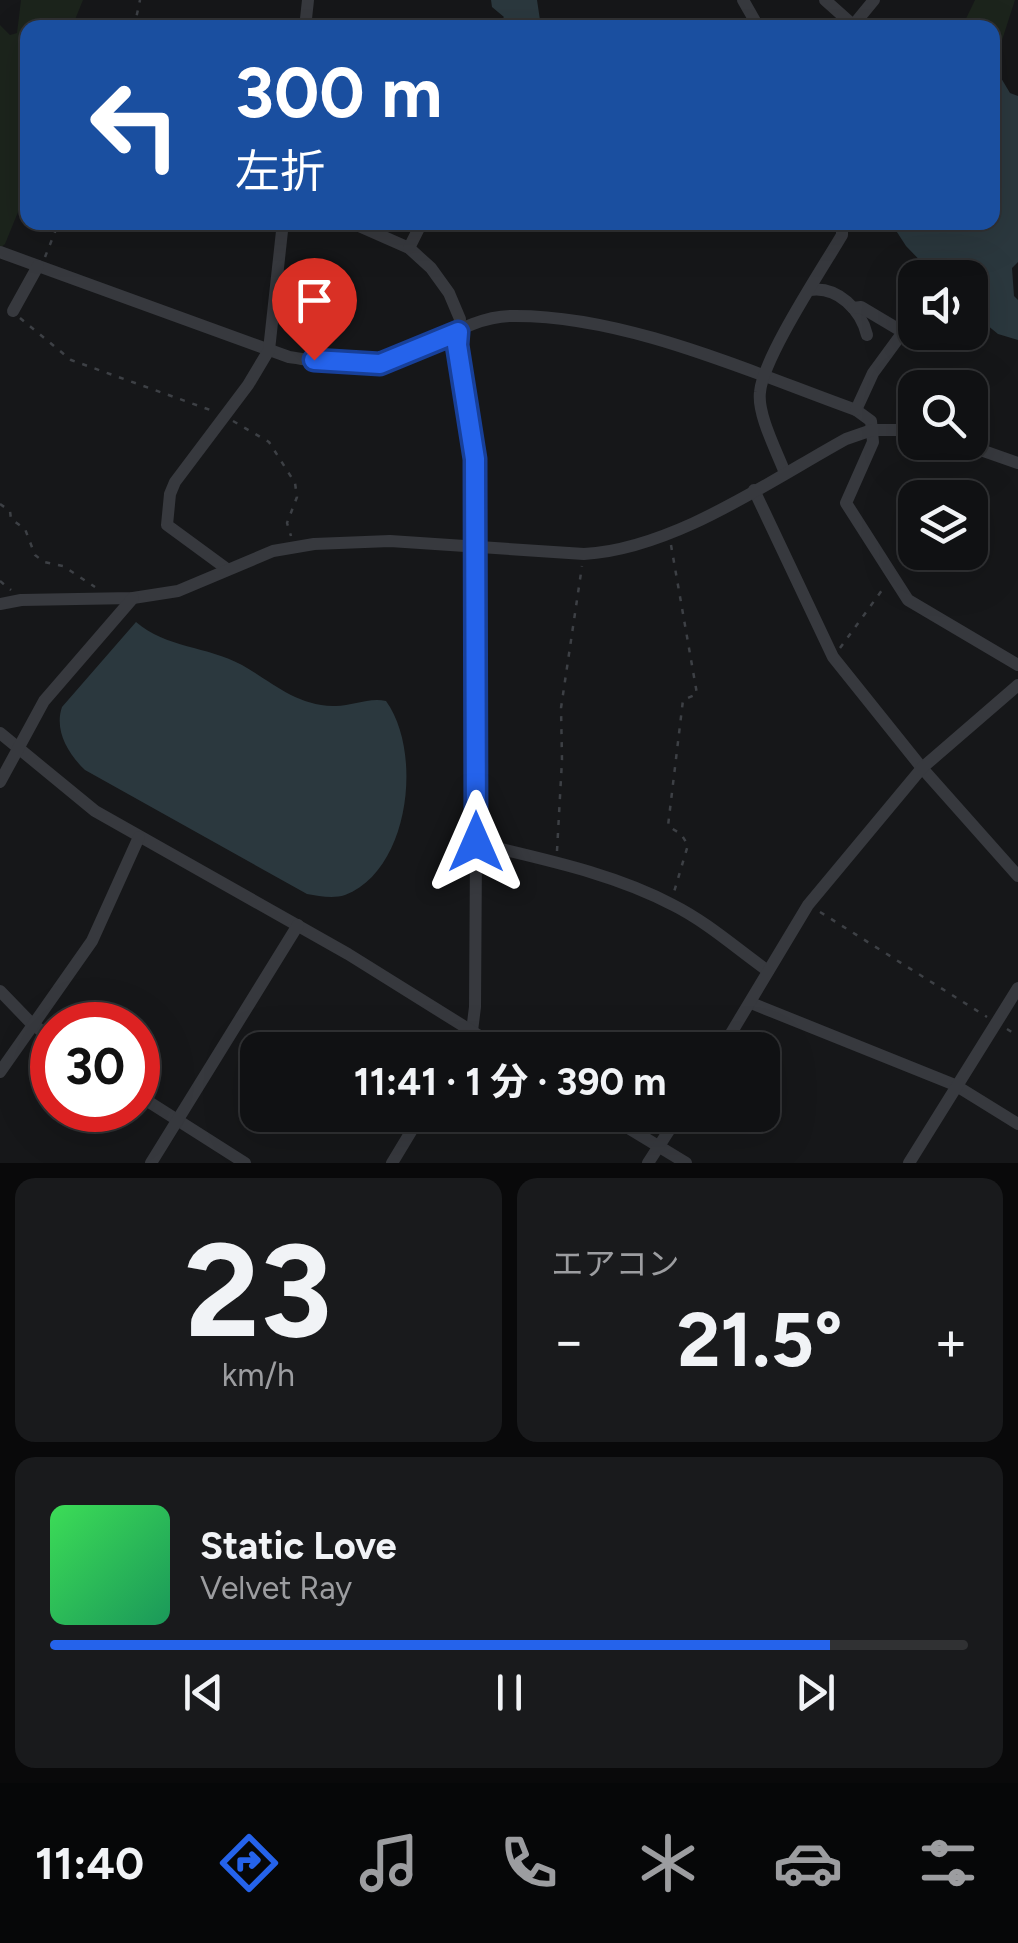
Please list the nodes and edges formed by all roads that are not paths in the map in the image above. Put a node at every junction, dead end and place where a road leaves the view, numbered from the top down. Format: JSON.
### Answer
{"nodes":[{"id":1,"x":824,"y":0,"type":"edge"},
{"id":2,"x":874,"y":0,"type":"edge"},
{"id":3,"x":846,"y":20,"type":"edge"},
{"id":4,"x":857,"y":20,"type":"edge"},
{"id":5,"x":282,"y":230,"type":"edge"},
{"id":6,"x":368,"y":230,"type":"edge"},
{"id":7,"x":418,"y":230,"type":"edge"},
{"id":8,"x":842,"y":230,"type":"edge"},
{"id":9,"x":409,"y":248,"type":"junction"},
{"id":10,"x":0,"y":252,"type":"edge"},
{"id":11,"x":39,"y":267,"type":"junction"},
{"id":12,"x":810,"y":290,"type":"junction"},
{"id":13,"x":854,"y":308,"type":"junction"},
{"id":14,"x":14,"y":311,"type":"dead end"},
{"id":15,"x":458,"y":332,"type":"junction"},
{"id":16,"x":866,"y":335,"type":"dead end"},
{"id":17,"x":269,"y":350,"type":"junction"},
{"id":18,"x":764,"y":377,"type":"junction"},
{"id":19,"x":856,"y":410,"type":"junction"},
{"id":20,"x":872,"y":430,"type":"junction"},
{"id":21,"x":898,"y":430,"type":"edge"},
{"id":22,"x":988,"y":452,"type":"edge"},
{"id":23,"x":1018,"y":463,"type":"edge"},
{"id":24,"x":785,"y":473,"type":"junction"},
{"id":25,"x":754,"y":490,"type":"junction"},
{"id":26,"x":478,"y":548,"type":"junction"},
{"id":27,"x":228,"y":569,"type":"junction"},
{"id":28,"x":134,"y":598,"type":"junction"},
{"id":29,"x":0,"y":604,"type":"edge"},
{"id":30,"x":1018,"y":666,"type":"edge"},
{"id":31,"x":1018,"y":685,"type":"edge"},
{"id":32,"x":0,"y":733,"type":"edge"},
{"id":33,"x":18,"y":748,"type":"junction"},
{"id":34,"x":922,"y":768,"type":"junction"},
{"id":35,"x":0,"y":782,"type":"edge"},
{"id":36,"x":139,"y":836,"type":"junction"},
{"id":37,"x":476,"y":842,"type":"junction"},
{"id":38,"x":1018,"y":876,"type":"edge"},
{"id":39,"x":298,"y":925,"type":"junction"},
{"id":40,"x":768,"y":971,"type":"junction"},
{"id":41,"x":1018,"y":988,"type":"edge"},
{"id":42,"x":0,"y":991,"type":"edge"},
{"id":43,"x":48,"y":1002,"type":"edge"},
{"id":44,"x":751,"y":1003,"type":"junction"},
{"id":45,"x":30,"y":1022,"type":"edge"},
{"id":46,"x":30,"y":1027,"type":"edge"},
{"id":47,"x":472,"y":1031,"type":"joint"},
{"id":48,"x":732,"y":1032,"type":"edge"},
{"id":49,"x":0,"y":1072,"type":"edge"},
{"id":50,"x":956,"y":1085,"type":"junction"},
{"id":51,"x":160,"y":1110,"type":"edge"},
{"id":52,"x":176,"y":1121,"type":"junction"},
{"id":53,"x":1018,"y":1124,"type":"edge"},
{"id":54,"x":411,"y":1132,"type":"edge"},
{"id":55,"x":635,"y":1132,"type":"edge"},
{"id":56,"x":667,"y":1132,"type":"edge"},
{"id":57,"x":658,"y":1146,"type":"junction"},
{"id":58,"x":151,"y":1163,"type":"edge"},
{"id":59,"x":245,"y":1163,"type":"edge"},
{"id":60,"x":392,"y":1163,"type":"edge"},
{"id":61,"x":648,"y":1163,"type":"edge"},
{"id":62,"x":686,"y":1163,"type":"edge"},
{"id":63,"x":909,"y":1163,"type":"edge"}],
"edges":[{"from":1,"to":3,"type":"street"},
{"from":2,"to":4,"type":"street"},
{"from":5,"to":17,"type":"street"},
{"from":6,"to":9,"type":"street"},
{"from":7,"to":9,"type":"street"},
{"from":8,"to":12,"type":"street"},
{"from":9,"to":15,"type":"street"},
{"from":10,"to":11,"type":"street"},
{"from":11,"to":14,"type":"street"},
{"from":11,"to":17,"type":"street"},
{"from":12,"to":13,"type":"street"},
{"from":12,"to":18,"type":"street"},
{"from":13,"to":16,"type":"street"},
{"from":13,"to":19,"type":"street"},
{"from":15,"to":17,"type":"street"},
{"from":15,"to":18,"type":"street"},
{"from":15,"to":26,"type":"street"},
{"from":17,"to":27,"type":"street"},
{"from":18,"to":19,"type":"street"},
{"from":18,"to":24,"type":"street"},
{"from":19,"to":20,"type":"street"},
{"from":20,"to":21,"type":"street"},
{"from":20,"to":24,"type":"street"},
{"from":20,"to":30,"type":"street"},
{"from":22,"to":23,"type":"street"},
{"from":24,"to":25,"type":"street"},
{"from":25,"to":26,"type":"street"},
{"from":25,"to":34,"type":"street"},
{"from":26,"to":27,"type":"street"},
{"from":26,"to":37,"type":"street"},
{"from":27,"to":28,"type":"street"},
{"from":28,"to":29,"type":"street"},
{"from":28,"to":33,"type":"street"},
{"from":31,"to":34,"type":"street"},
{"from":32,"to":33,"type":"street"},
{"from":33,"to":35,"type":"street"},
{"from":33,"to":36,"type":"street"},
{"from":34,"to":38,"type":"street"},
{"from":34,"to":40,"type":"street"},
{"from":36,"to":39,"type":"street"},
{"from":36,"to":43,"type":"street"},
{"from":37,"to":40,"type":"street"},
{"from":37,"to":47,"type":"street"},
{"from":39,"to":47,"type":"street"},
{"from":39,"to":52,"type":"street"},
{"from":40,"to":44,"type":"street"},
{"from":41,"to":50,"type":"street"},
{"from":42,"to":45,"type":"street"},
{"from":44,"to":48,"type":"street"},
{"from":44,"to":50,"type":"street"},
{"from":46,"to":49,"type":"street"},
{"from":50,"to":53,"type":"street"},
{"from":50,"to":63,"type":"street"},
{"from":51,"to":52,"type":"street"},
{"from":52,"to":58,"type":"street"},
{"from":52,"to":59,"type":"street"},
{"from":54,"to":60,"type":"street"},
{"from":55,"to":57,"type":"street"},
{"from":56,"to":57,"type":"street"},
{"from":57,"to":61,"type":"street"},
{"from":57,"to":62,"type":"street"}]}
